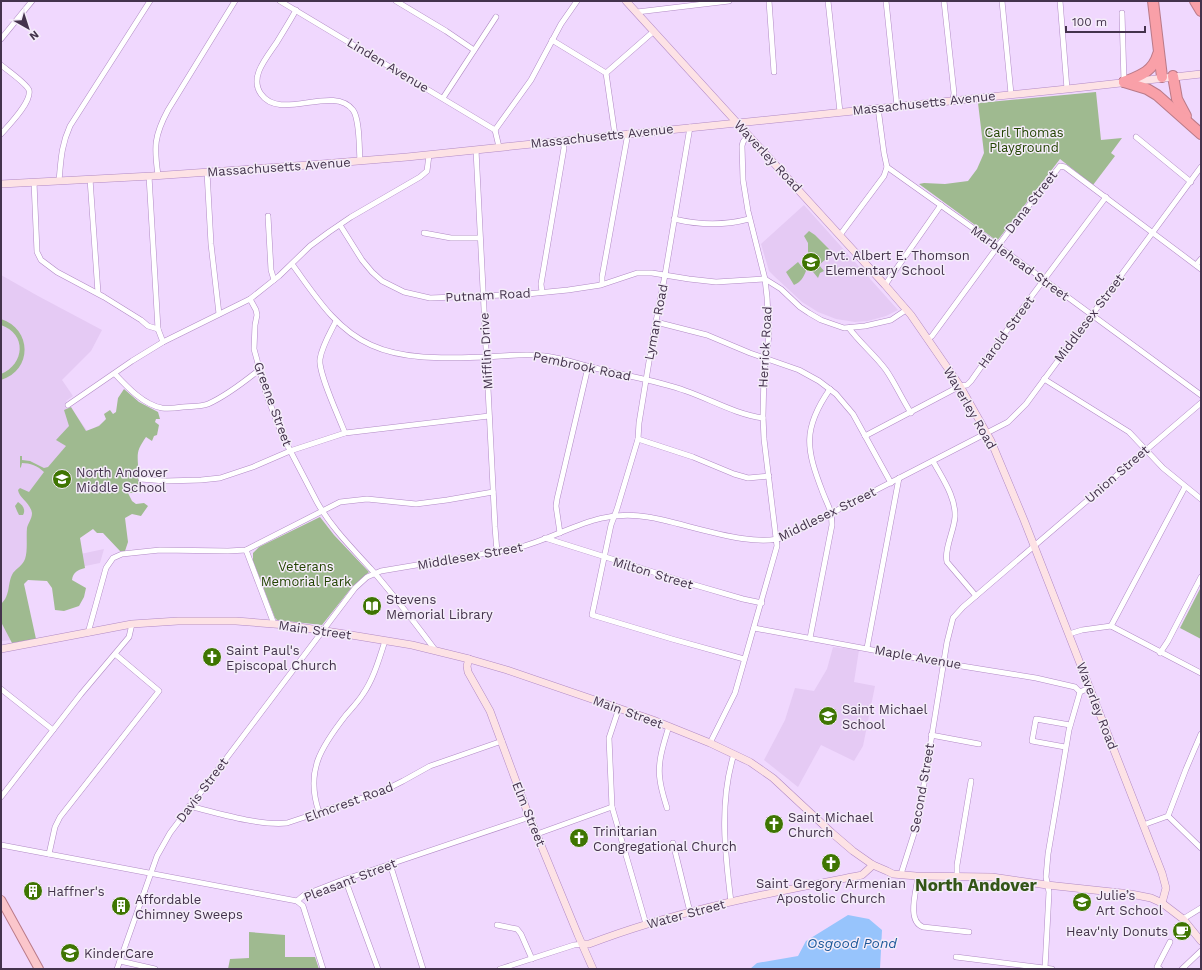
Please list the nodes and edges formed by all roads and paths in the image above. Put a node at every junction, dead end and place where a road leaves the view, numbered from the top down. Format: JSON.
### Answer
{"nodes":[{"id":1,"x":32,"y":1,"type":"edge"},
{"id":2,"x":150,"y":1,"type":"edge"},
{"id":3,"x":235,"y":1,"type":"edge"},
{"id":4,"x":280,"y":1,"type":"edge"},
{"id":5,"x":396,"y":1,"type":"edge"},
{"id":6,"x":577,"y":1,"type":"edge"},
{"id":7,"x":626,"y":1,"type":"edge"},
{"id":8,"x":729,"y":1,"type":"edge"},
{"id":9,"x":768,"y":1,"type":"edge"},
{"id":10,"x":828,"y":1,"type":"edge"},
{"id":11,"x":886,"y":1,"type":"edge"},
{"id":12,"x":944,"y":1,"type":"edge"},
{"id":13,"x":1002,"y":1,"type":"edge"},
{"id":14,"x":1060,"y":1,"type":"edge"},
{"id":15,"x":1153,"y":1,"type":"edge"},
{"id":16,"x":1195,"y":1,"type":"edge"},
{"id":17,"x":296,"y":10,"type":"junction"},
{"id":18,"x":1201,"y":11,"type":"edge"},
{"id":19,"x":637,"y":12,"type":"junction"},
{"id":20,"x":1122,"y":12,"type":"dead end"},
{"id":21,"x":496,"y":17,"type":"dead end"},
{"id":22,"x":654,"y":31,"type":"junction"},
{"id":23,"x":1,"y":39,"type":"edge"},
{"id":24,"x":552,"y":40,"type":"junction"},
{"id":25,"x":474,"y":50,"type":"junction"},
{"id":26,"x":1159,"y":52,"type":"junction"},
{"id":27,"x":1,"y":65,"type":"edge"},
{"id":28,"x":606,"y":72,"type":"junction"},
{"id":29,"x":774,"y":72,"type":"dead end"},
{"id":30,"x":1201,"y":74,"type":"edge"},
{"id":31,"x":1173,"y":76,"type":"junction"},
{"id":32,"x":1162,"y":77,"type":"junction"},
{"id":33,"x":1124,"y":82,"type":"junction"},
{"id":34,"x":1067,"y":89,"type":"junction"},
{"id":35,"x":1011,"y":94,"type":"junction"},
{"id":36,"x":443,"y":98,"type":"junction"},
{"id":37,"x":954,"y":100,"type":"junction"},
{"id":38,"x":897,"y":106,"type":"junction"},
{"id":39,"x":878,"y":108,"type":"junction"},
{"id":40,"x":840,"y":112,"type":"junction"},
{"id":41,"x":737,"y":122,"type":"junction"},
{"id":42,"x":1191,"y":124,"type":"junction"},
{"id":43,"x":690,"y":127,"type":"junction"},
{"id":44,"x":495,"y":130,"type":"junction"},
{"id":45,"x":1,"y":134,"type":"edge"},
{"id":46,"x":628,"y":134,"type":"junction"},
{"id":47,"x":1201,"y":134,"type":"edge"},
{"id":48,"x":615,"y":135,"type":"junction"},
{"id":49,"x":748,"y":135,"type":"junction"},
{"id":50,"x":1136,"y":137,"type":"dead end"},
{"id":51,"x":563,"y":141,"type":"junction"},
{"id":52,"x":500,"y":147,"type":"junction"},
{"id":53,"x":476,"y":150,"type":"junction"},
{"id":54,"x":429,"y":155,"type":"junction"},
{"id":55,"x":360,"y":161,"type":"junction"},
{"id":56,"x":887,"y":167,"type":"junction"},
{"id":57,"x":1201,"y":167,"type":"edge"},
{"id":58,"x":207,"y":172,"type":"junction"},
{"id":59,"x":158,"y":175,"type":"junction"},
{"id":60,"x":149,"y":176,"type":"junction"},
{"id":61,"x":90,"y":179,"type":"junction"},
{"id":62,"x":59,"y":181,"type":"junction"},
{"id":63,"x":34,"y":182,"type":"junction"},
{"id":64,"x":1190,"y":182,"type":"junction"},
{"id":65,"x":1,"y":184,"type":"edge"},
{"id":66,"x":1106,"y":197,"type":"junction"},
{"id":67,"x":941,"y":205,"type":"junction"},
{"id":68,"x":268,"y":216,"type":"dead end"},
{"id":69,"x":674,"y":219,"type":"junction"},
{"id":70,"x":749,"y":219,"type":"junction"},
{"id":71,"x":340,"y":225,"type":"junction"},
{"id":72,"x":1153,"y":232,"type":"junction"},
{"id":73,"x":424,"y":233,"type":"dead end"},
{"id":74,"x":840,"y":235,"type":"junction"},
{"id":75,"x":480,"y":238,"type":"junction"},
{"id":76,"x":998,"y":246,"type":"junction"},
{"id":77,"x":1201,"y":259,"type":"edge"},
{"id":78,"x":292,"y":264,"type":"junction"},
{"id":79,"x":1199,"y":267,"type":"edge"},
{"id":80,"x":665,"y":275,"type":"junction"},
{"id":81,"x":765,"y":279,"type":"junction"},
{"id":82,"x":274,"y":280,"type":"junction"},
{"id":83,"x":1044,"y":280,"type":"junction"},
{"id":84,"x":602,"y":284,"type":"junction"},
{"id":85,"x":886,"y":285,"type":"junction"},
{"id":86,"x":542,"y":292,"type":"junction"},
{"id":87,"x":98,"y":293,"type":"junction"},
{"id":88,"x":483,"y":295,"type":"junction"},
{"id":89,"x":250,"y":299,"type":"junction"},
{"id":90,"x":906,"y":310,"type":"junction"},
{"id":91,"x":219,"y":314,"type":"junction"},
{"id":92,"x":1092,"y":315,"type":"junction"},
{"id":93,"x":336,"y":321,"type":"junction"},
{"id":94,"x":656,"y":322,"type":"junction"},
{"id":95,"x":849,"y":328,"type":"junction"},
{"id":96,"x":158,"y":329,"type":"junction"},
{"id":97,"x":928,"y":339,"type":"junction"},
{"id":98,"x":163,"y":342,"type":"junction"},
{"id":99,"x":486,"y":357,"type":"junction"},
{"id":100,"x":766,"y":358,"type":"junction"},
{"id":101,"x":588,"y":366,"type":"junction"},
{"id":102,"x":259,"y":370,"type":"junction"},
{"id":103,"x":115,"y":374,"type":"junction"},
{"id":104,"x":646,"y":379,"type":"junction"},
{"id":105,"x":1044,"y":379,"type":"junction"},
{"id":106,"x":960,"y":386,"type":"junction"},
{"id":107,"x":830,"y":389,"type":"junction"},
{"id":108,"x":1201,"y":395,"type":"edge"},
{"id":109,"x":1201,"y":403,"type":"edge"},
{"id":110,"x":68,"y":405,"type":"dead end"},
{"id":111,"x":910,"y":412,"type":"junction"},
{"id":112,"x":489,"y":416,"type":"junction"},
{"id":113,"x":763,"y":418,"type":"junction"},
{"id":114,"x":345,"y":433,"type":"junction"},
{"id":115,"x":987,"y":433,"type":"junction"},
{"id":116,"x":865,"y":436,"type":"junction"},
{"id":117,"x":638,"y":439,"type":"junction"},
{"id":118,"x":1146,"y":450,"type":"junction"},
{"id":119,"x":290,"y":451,"type":"junction"},
{"id":120,"x":933,"y":461,"type":"junction"},
{"id":121,"x":769,"y":476,"type":"junction"},
{"id":122,"x":899,"y":478,"type":"junction"},
{"id":123,"x":141,"y":479,"type":"dead end"},
{"id":124,"x":890,"y":482,"type":"junction"},
{"id":125,"x":1186,"y":487,"type":"junction"},
{"id":126,"x":493,"y":492,"type":"junction"},
{"id":127,"x":1201,"y":499,"type":"edge"},
{"id":128,"x":322,"y":511,"type":"junction"},
{"id":129,"x":832,"y":513,"type":"junction"},
{"id":130,"x":614,"y":515,"type":"junction"},
{"id":131,"x":560,"y":533,"type":"junction"},
{"id":132,"x":545,"y":538,"type":"junction"},
{"id":133,"x":777,"y":539,"type":"junction"},
{"id":134,"x":1034,"y":546,"type":"junction"},
{"id":135,"x":246,"y":550,"type":"junction"},
{"id":136,"x":497,"y":552,"type":"junction"},
{"id":137,"x":604,"y":558,"type":"junction"},
{"id":138,"x":375,"y":573,"type":"junction"},
{"id":139,"x":1201,"y":577,"type":"edge"},
{"id":140,"x":976,"y":596,"type":"junction"},
{"id":141,"x":762,"y":603,"type":"junction"},
{"id":142,"x":132,"y":624,"type":"junction"},
{"id":143,"x":274,"y":624,"type":"junction"},
{"id":144,"x":1111,"y":626,"type":"junction"},
{"id":145,"x":754,"y":628,"type":"junction"},
{"id":146,"x":323,"y":630,"type":"junction"},
{"id":147,"x":88,"y":632,"type":"junction"},
{"id":148,"x":1069,"y":634,"type":"junction"},
{"id":149,"x":810,"y":638,"type":"junction"},
{"id":150,"x":385,"y":641,"type":"junction"},
{"id":151,"x":867,"y":648,"type":"junction"},
{"id":152,"x":1,"y":649,"type":"edge"},
{"id":153,"x":436,"y":651,"type":"junction"},
{"id":154,"x":1160,"y":653,"type":"junction"},
{"id":155,"x":115,"y":654,"type":"junction"},
{"id":156,"x":469,"y":659,"type":"junction"},
{"id":157,"x":744,"y":659,"type":"junction"},
{"id":158,"x":943,"y":663,"type":"junction"},
{"id":159,"x":1201,"y":673,"type":"edge"},
{"id":160,"x":1089,"y":688,"type":"junction"},
{"id":161,"x":2,"y":692,"type":"edge"},
{"id":162,"x":1080,"y":692,"type":"junction"},
{"id":163,"x":619,"y":708,"type":"junction"},
{"id":164,"x":1070,"y":725,"type":"junction"},
{"id":165,"x":669,"y":726,"type":"junction"},
{"id":166,"x":53,"y":730,"type":"junction"},
{"id":167,"x":932,"y":734,"type":"junction"},
{"id":168,"x":1201,"y":734,"type":"edge"},
{"id":169,"x":502,"y":741,"type":"junction"},
{"id":170,"x":710,"y":743,"type":"junction"},
{"id":171,"x":979,"y":744,"type":"dead end"},
{"id":172,"x":1065,"y":747,"type":"junction"},
{"id":173,"x":734,"y":754,"type":"junction"},
{"id":174,"x":971,"y":781,"type":"dead end"},
{"id":175,"x":1,"y":797,"type":"edge"},
{"id":176,"x":189,"y":806,"type":"junction"},
{"id":177,"x":612,"y":807,"type":"junction"},
{"id":178,"x":667,"y":808,"type":"dead end"},
{"id":179,"x":318,"y":812,"type":"junction"},
{"id":180,"x":1168,"y":816,"type":"junction"},
{"id":181,"x":530,"y":817,"type":"junction"},
{"id":182,"x":1143,"y":825,"type":"junction"},
{"id":183,"x":537,"y":834,"type":"junction"},
{"id":184,"x":673,"y":843,"type":"dead end"},
{"id":185,"x":1,"y":845,"type":"edge"},
{"id":186,"x":1201,"y":848,"type":"edge"},
{"id":187,"x":49,"y":854,"type":"junction"},
{"id":188,"x":390,"y":864,"type":"junction"},
{"id":189,"x":873,"y":865,"type":"junction"},
{"id":190,"x":151,"y":873,"type":"junction"},
{"id":191,"x":901,"y":874,"type":"junction"},
{"id":192,"x":918,"y":876,"type":"junction"},
{"id":193,"x":957,"y":876,"type":"junction"},
{"id":194,"x":345,"y":879,"type":"junction"},
{"id":195,"x":1047,"y":885,"type":"junction"},
{"id":196,"x":1,"y":900,"type":"edge"},
{"id":197,"x":297,"y":901,"type":"junction"},
{"id":198,"x":731,"y":902,"type":"junction"},
{"id":199,"x":1162,"y":903,"type":"junction"},
{"id":200,"x":1201,"y":908,"type":"edge"},
{"id":201,"x":690,"y":912,"type":"junction"},
{"id":202,"x":1183,"y":919,"type":"junction"},
{"id":203,"x":497,"y":924,"type":"dead end"},
{"id":204,"x":646,"y":924,"type":"junction"},
{"id":205,"x":969,"y":932,"type":"dead end"},
{"id":206,"x":1201,"y":941,"type":"edge"},
{"id":207,"x":1170,"y":942,"type":"dead end"},
{"id":208,"x":583,"y":944,"type":"junction"},
{"id":209,"x":1201,"y":951,"type":"edge"},
{"id":210,"x":956,"y":957,"type":"dead end"},
{"id":211,"x":532,"y":958,"type":"junction"},
{"id":212,"x":120,"y":961,"type":"junction"},
{"id":213,"x":1044,"y":968,"type":"edge"},
{"id":214,"x":39,"y":969,"type":"edge"},
{"id":215,"x":118,"y":969,"type":"edge"},
{"id":216,"x":155,"y":969,"type":"edge"},
{"id":217,"x":323,"y":969,"type":"edge"},
{"id":218,"x":378,"y":969,"type":"edge"},
{"id":219,"x":423,"y":969,"type":"edge"},
{"id":220,"x":500,"y":969,"type":"edge"},
{"id":221,"x":593,"y":969,"type":"edge"},
{"id":222,"x":1052,"y":969,"type":"edge"},
{"id":223,"x":1160,"y":969,"type":"edge"},
{"id":224,"x":1182,"y":969,"type":"edge"}],
"edges":[{"from":1,"to":23,"type":"street"},
{"from":2,"to":62,"type":"street"},
{"from":3,"to":59,"type":"street"},
{"from":4,"to":17,"type":"street","name":"Linden Avenue"},
{"from":5,"to":25,"type":"street"},
{"from":6,"to":24,"type":"street"},
{"from":7,"to":19,"type":"main road","name":"Waverley Road"},
{"from":8,"to":19,"type":"street"},
{"from":9,"to":29,"type":"street"},
{"from":10,"to":40,"type":"street"},
{"from":11,"to":38,"type":"street"},
{"from":12,"to":37,"type":"street"},
{"from":13,"to":35,"type":"street"},
{"from":14,"to":34,"type":"street"},
{"from":15,"to":26,"type":"highway"},
{"from":16,"to":18,"type":"highway"},
{"from":17,"to":36,"type":"street","name":"Linden Avenue"},
{"from":17,"to":55,"type":"street"},
{"from":19,"to":22,"type":"main road","name":"Waverley Road"},
{"from":20,"to":33,"type":"street"},
{"from":21,"to":25,"type":"street"},
{"from":22,"to":28,"type":"street"},
{"from":22,"to":41,"type":"main road","name":"Waverley Road"},
{"from":24,"to":28,"type":"street"},
{"from":24,"to":44,"type":"street"},
{"from":25,"to":36,"type":"street"},
{"from":26,"to":32,"type":"highway"},
{"from":26,"to":33,"type":"highway"},
{"from":27,"to":45,"type":"street"},
{"from":28,"to":48,"type":"street"},
{"from":30,"to":31,"type":"main road","name":"Massachusetts Avenue"},
{"from":31,"to":32,"type":"main road","name":"Massachusetts Avenue"},
{"from":31,"to":42,"type":"highway"},
{"from":32,"to":33,"type":"main road","name":"Massachusetts Avenue"},
{"from":33,"to":34,"type":"main road","name":"Massachusetts Avenue"},
{"from":33,"to":42,"type":"highway"},
{"from":34,"to":35,"type":"main road","name":"Massachusetts Avenue"},
{"from":35,"to":37,"type":"main road","name":"Massachusetts Avenue"},
{"from":36,"to":44,"type":"street","name":"Linden Avenue"},
{"from":37,"to":38,"type":"main road","name":"Massachusetts Avenue"},
{"from":38,"to":39,"type":"main road","name":"Massachusetts Avenue"},
{"from":39,"to":40,"type":"main road","name":"Massachusetts Avenue"},
{"from":39,"to":56,"type":"street"},
{"from":40,"to":41,"type":"main road","name":"Massachusetts Avenue"},
{"from":41,"to":43,"type":"main road","name":"Massachusetts Avenue"},
{"from":41,"to":49,"type":"main road","name":"Waverley Road"},
{"from":42,"to":47,"type":"highway"},
{"from":43,"to":46,"type":"main road","name":"Massachusetts Avenue"},
{"from":43,"to":69,"type":"street","name":"Lyman Road"},
{"from":44,"to":52,"type":"street"},
{"from":46,"to":48,"type":"main road","name":"Massachusetts Avenue"},
{"from":46,"to":84,"type":"street"},
{"from":48,"to":51,"type":"main road","name":"Massachusetts Avenue"},
{"from":49,"to":70,"type":"street","name":"Herrick Road"},
{"from":49,"to":74,"type":"main road","name":"Waverley Road"},
{"from":50,"to":64,"type":"street"},
{"from":51,"to":52,"type":"main road","name":"Massachusetts Avenue"},
{"from":51,"to":86,"type":"street"},
{"from":52,"to":53,"type":"main road","name":"Massachusetts Avenue"},
{"from":53,"to":54,"type":"main road","name":"Massachusetts Avenue"},
{"from":53,"to":75,"type":"street","name":"Mifflin Drive"},
{"from":54,"to":55,"type":"main road","name":"Massachusetts Avenue"},
{"from":54,"to":71,"type":"street"},
{"from":55,"to":58,"type":"main road","name":"Massachusetts Avenue"},
{"from":56,"to":67,"type":"street","name":"Marblehead Street"},
{"from":56,"to":74,"type":"street"},
{"from":57,"to":64,"type":"street","name":"Middlesex Street"},
{"from":58,"to":59,"type":"main road","name":"Massachusetts Avenue"},
{"from":58,"to":91,"type":"street"},
{"from":59,"to":60,"type":"main road","name":"Massachusetts Avenue"},
{"from":60,"to":61,"type":"main road","name":"Massachusetts Avenue"},
{"from":60,"to":96,"type":"street"},
{"from":61,"to":62,"type":"main road","name":"Massachusetts Avenue"},
{"from":61,"to":87,"type":"street"},
{"from":62,"to":63,"type":"main road","name":"Massachusetts Avenue"},
{"from":63,"to":65,"type":"main road","name":"Massachusetts Avenue"},
{"from":63,"to":87,"type":"street"},
{"from":64,"to":72,"type":"street","name":"Middlesex Street"},
{"from":66,"to":72,"type":"street"},
{"from":66,"to":76,"type":"street","name":"Dana Street"},
{"from":66,"to":83,"type":"street","name":"Harold Street"},
{"from":67,"to":76,"type":"street","name":"Marblehead Street"},
{"from":67,"to":85,"type":"street"},
{"from":68,"to":82,"type":"street"},
{"from":69,"to":70,"type":"street"},
{"from":69,"to":80,"type":"street","name":"Lyman Road"},
{"from":70,"to":81,"type":"street","name":"Herrick Road"},
{"from":71,"to":78,"type":"street"},
{"from":71,"to":88,"type":"street","name":"Putnam Road"},
{"from":72,"to":79,"type":"street"},
{"from":72,"to":92,"type":"street","name":"Middlesex Street"},
{"from":73,"to":75,"type":"street"},
{"from":74,"to":85,"type":"main road","name":"Waverley Road"},
{"from":75,"to":88,"type":"street","name":"Mifflin Drive"},
{"from":76,"to":83,"type":"street","name":"Marblehead Street"},
{"from":76,"to":97,"type":"street","name":"Dana Street"},
{"from":77,"to":79,"type":"street"},
{"from":78,"to":82,"type":"street"},
{"from":78,"to":93,"type":"street","name":"Pembrook Road"},
{"from":80,"to":81,"type":"street","name":"Putnam Road"},
{"from":80,"to":84,"type":"street","name":"Putnam Road"},
{"from":80,"to":94,"type":"street","name":"Lyman Road"},
{"from":81,"to":95,"type":"street"},
{"from":81,"to":100,"type":"street","name":"Herrick Road"},
{"from":82,"to":89,"type":"street"},
{"from":83,"to":92,"type":"street","name":"Marblehead Street"},
{"from":83,"to":106,"type":"street","name":"Harold Street"},
{"from":84,"to":86,"type":"street","name":"Putnam Road"},
{"from":85,"to":90,"type":"main road","name":"Waverley Road"},
{"from":86,"to":88,"type":"street","name":"Putnam Road"},
{"from":87,"to":96,"type":"street"},
{"from":88,"to":99,"type":"street","name":"Mifflin Drive"},
{"from":89,"to":91,"type":"street"},
{"from":89,"to":102,"type":"street","name":"Greene Street"},
{"from":90,"to":95,"type":"street"},
{"from":90,"to":97,"type":"main road","name":"Waverley Road"},
{"from":91,"to":98,"type":"street"},
{"from":92,"to":105,"type":"street","name":"Middlesex Street"},
{"from":92,"to":108,"type":"street","name":"Marblehead Street"},
{"from":93,"to":99,"type":"street","name":"Pembrook Road"},
{"from":93,"to":114,"type":"street"},
{"from":94,"to":100,"type":"street"},
{"from":94,"to":104,"type":"street","name":"Lyman Road"},
{"from":95,"to":111,"type":"street"},
{"from":96,"to":98,"type":"street"},
{"from":97,"to":106,"type":"main road","name":"Waverley Road"},
{"from":98,"to":103,"type":"street"},
{"from":99,"to":101,"type":"street","name":"Pembrook Road"},
{"from":99,"to":112,"type":"street","name":"Mifflin Drive"},
{"from":100,"to":107,"type":"street"},
{"from":100,"to":113,"type":"street","name":"Herrick Road"},
{"from":101,"to":104,"type":"street","name":"Pembrook Road"},
{"from":101,"to":131,"type":"street"},
{"from":102,"to":103,"type":"street"},
{"from":102,"to":119,"type":"street","name":"Greene Street"},
{"from":103,"to":110,"type":"street"},
{"from":104,"to":113,"type":"street","name":"Pembrook Road"},
{"from":104,"to":117,"type":"street","name":"Lyman Road"},
{"from":105,"to":115,"type":"street","name":"Middlesex Street"},
{"from":105,"to":118,"type":"street"},
{"from":106,"to":111,"type":"street","name":"Harold Street"},
{"from":106,"to":115,"type":"main road","name":"Waverley Road"},
{"from":107,"to":116,"type":"street"},
{"from":107,"to":129,"type":"street"},
{"from":109,"to":118,"type":"street","name":"Union Street"},
{"from":111,"to":116,"type":"street","name":"Harold Street"},
{"from":112,"to":114,"type":"street"},
{"from":112,"to":126,"type":"street","name":"Mifflin Drive"},
{"from":113,"to":121,"type":"street","name":"Herrick Road"},
{"from":114,"to":119,"type":"street"},
{"from":115,"to":120,"type":"street","name":"Middlesex Street"},
{"from":115,"to":134,"type":"main road","name":"Waverley Road"},
{"from":116,"to":124,"type":"street"},
{"from":117,"to":121,"type":"street"},
{"from":117,"to":130,"type":"street","name":"Lyman Road"},
{"from":118,"to":125,"type":"street"},
{"from":118,"to":134,"type":"street","name":"Union Street"},
{"from":119,"to":123,"type":"street"},
{"from":119,"to":128,"type":"street","name":"Greene Street"},
{"from":120,"to":122,"type":"street","name":"Middlesex Street"},
{"from":120,"to":140,"type":"street"},
{"from":121,"to":133,"type":"street","name":"Herrick Road"},
{"from":122,"to":124,"type":"street","name":"Middlesex Street"},
{"from":122,"to":151,"type":"street"},
{"from":124,"to":129,"type":"street","name":"Middlesex Street"},
{"from":125,"to":127,"type":"street"},
{"from":125,"to":144,"type":"street"},
{"from":126,"to":128,"type":"street"},
{"from":126,"to":136,"type":"street","name":"Mifflin Drive"},
{"from":128,"to":135,"type":"street"},
{"from":128,"to":138,"type":"street","name":"Greene Street"},
{"from":129,"to":133,"type":"street","name":"Middlesex Street"},
{"from":129,"to":149,"type":"street"},
{"from":130,"to":131,"type":"street","name":"Middlesex Street"},
{"from":130,"to":133,"type":"street","name":"Middlesex Street"},
{"from":130,"to":137,"type":"street","name":"Lyman Road"},
{"from":131,"to":132,"type":"street","name":"Middlesex Street"},
{"from":132,"to":136,"type":"street","name":"Middlesex Street"},
{"from":132,"to":137,"type":"street","name":"Milton Street"},
{"from":133,"to":141,"type":"street","name":"Herrick Road"},
{"from":134,"to":140,"type":"street","name":"Second Street"},
{"from":134,"to":148,"type":"main road","name":"Waverley Road"},
{"from":135,"to":143,"type":"street"},
{"from":135,"to":147,"type":"street"},
{"from":136,"to":138,"type":"street","name":"Middlesex Street"},
{"from":137,"to":141,"type":"street","name":"Milton Street"},
{"from":137,"to":157,"type":"street","name":"Lyman Road"},
{"from":138,"to":146,"type":"street","name":"Middlesex Street"},
{"from":138,"to":153,"type":"street","name":"Greene Street"},
{"from":139,"to":154,"type":"street"},
{"from":140,"to":158,"type":"street","name":"Second Street"},
{"from":141,"to":145,"type":"street","name":"Herrick Road"},
{"from":142,"to":143,"type":"main road","name":"Main Street"},
{"from":142,"to":147,"type":"main road","name":"Main Street"},
{"from":142,"to":155,"type":"street"},
{"from":143,"to":146,"type":"main road","name":"Main Street"},
{"from":144,"to":148,"type":"street"},
{"from":144,"to":154,"type":"street"},
{"from":145,"to":149,"type":"street","name":"Maple Avenue"},
{"from":145,"to":157,"type":"street","name":"Herrick Road"},
{"from":146,"to":150,"type":"main road","name":"Main Street"},
{"from":146,"to":176,"type":"street","name":"Davis Street"},
{"from":147,"to":152,"type":"main road","name":"Main Street"},
{"from":148,"to":160,"type":"main road","name":"Waverley Road"},
{"from":149,"to":151,"type":"street","name":"Maple Avenue"},
{"from":150,"to":153,"type":"main road","name":"Main Street"},
{"from":150,"to":179,"type":"street"},
{"from":151,"to":158,"type":"street","name":"Maple Avenue"},
{"from":153,"to":156,"type":"main road","name":"Main Street"},
{"from":154,"to":159,"type":"street"},
{"from":155,"to":166,"type":"street"},
{"from":155,"to":187,"type":"street"},
{"from":156,"to":163,"type":"main road","name":"Main Street"},
{"from":156,"to":169,"type":"main road","name":"Elm Street"},
{"from":157,"to":170,"type":"street","name":"Herrick Road"},
{"from":158,"to":162,"type":"street","name":"Maple Avenue"},
{"from":158,"to":167,"type":"street","name":"Second Street"},
{"from":160,"to":162,"type":"street"},
{"from":160,"to":182,"type":"main road","name":"Waverley Road"},
{"from":161,"to":166,"type":"street"},
{"from":162,"to":164,"type":"street"},
{"from":163,"to":165,"type":"main road","name":"Main Street"},
{"from":163,"to":177,"type":"street"},
{"from":164,"to":172,"type":"street"},
{"from":164,"to":172,"type":"street"},
{"from":165,"to":170,"type":"main road","name":"Main Street"},
{"from":165,"to":178,"type":"street"},
{"from":166,"to":175,"type":"street"},
{"from":167,"to":171,"type":"street"},
{"from":167,"to":191,"type":"street","name":"Second Street"},
{"from":168,"to":180,"type":"street"},
{"from":169,"to":179,"type":"street","name":"Elmcrest Road"},
{"from":169,"to":181,"type":"main road","name":"Elm Street"},
{"from":170,"to":173,"type":"main road","name":"Main Street"},
{"from":172,"to":195,"type":"street"},
{"from":173,"to":189,"type":"main road","name":"Main Street"},
{"from":173,"to":198,"type":"street"},
{"from":174,"to":193,"type":"street"},
{"from":176,"to":179,"type":"street","name":"Elmcrest Road"},
{"from":176,"to":190,"type":"street","name":"Davis Street"},
{"from":177,"to":183,"type":"street"},
{"from":177,"to":204,"type":"street"},
{"from":180,"to":182,"type":"street"},
{"from":180,"to":186,"type":"street"},
{"from":181,"to":183,"type":"main road","name":"Elm Street"},
{"from":181,"to":188,"type":"street","name":"Pleasant Street"},
{"from":182,"to":199,"type":"main road","name":"Waverley Road"},
{"from":183,"to":208,"type":"main road","name":"Elm Street"},
{"from":184,"to":201,"type":"street"},
{"from":185,"to":187,"type":"street","name":"Pleasant Street"},
{"from":187,"to":190,"type":"street","name":"Pleasant Street"},
{"from":188,"to":194,"type":"street","name":"Pleasant Street"},
{"from":188,"to":219,"type":"street"},
{"from":189,"to":191,"type":"main road","name":"Main Street"},
{"from":189,"to":198,"type":"main road","name":"Water Street"},
{"from":190,"to":197,"type":"street","name":"Pleasant Street"},
{"from":190,"to":212,"type":"street","name":"Davis Street"},
{"from":191,"to":192,"type":"main road","name":"Main Street"},
{"from":192,"to":193,"type":"main road","name":"Main Street"},
{"from":192,"to":205,"type":"street"},
{"from":193,"to":195,"type":"main road","name":"Main Street"},
{"from":194,"to":197,"type":"street","name":"Pleasant Street"},
{"from":194,"to":218,"type":"street"},
{"from":195,"to":199,"type":"main road","name":"Main Street"},
{"from":195,"to":213,"type":"street"},
{"from":196,"to":214,"type":"main road"},
{"from":197,"to":217,"type":"street"},
{"from":198,"to":201,"type":"main road","name":"Water Street"},
{"from":199,"to":202,"type":"main road","name":"Main Street"},
{"from":200,"to":202,"type":"street"},
{"from":201,"to":204,"type":"main road","name":"Water Street"},
{"from":202,"to":206,"type":"main road","name":"Main Street"},
{"from":203,"to":211,"type":"street"},
{"from":204,"to":208,"type":"main road","name":"Water Street"},
{"from":207,"to":223,"type":"street"},
{"from":208,"to":211,"type":"street","name":"Water Street"},
{"from":208,"to":221,"type":"main road","name":"Elm Street"},
{"from":209,"to":224,"type":"street"},
{"from":210,"to":213,"type":"street"},
{"from":211,"to":220,"type":"street","name":"Water Street"},
{"from":212,"to":215,"type":"street","name":"Davis Street"},
{"from":212,"to":216,"type":"street"},
{"from":213,"to":222,"type":"street"}]}
